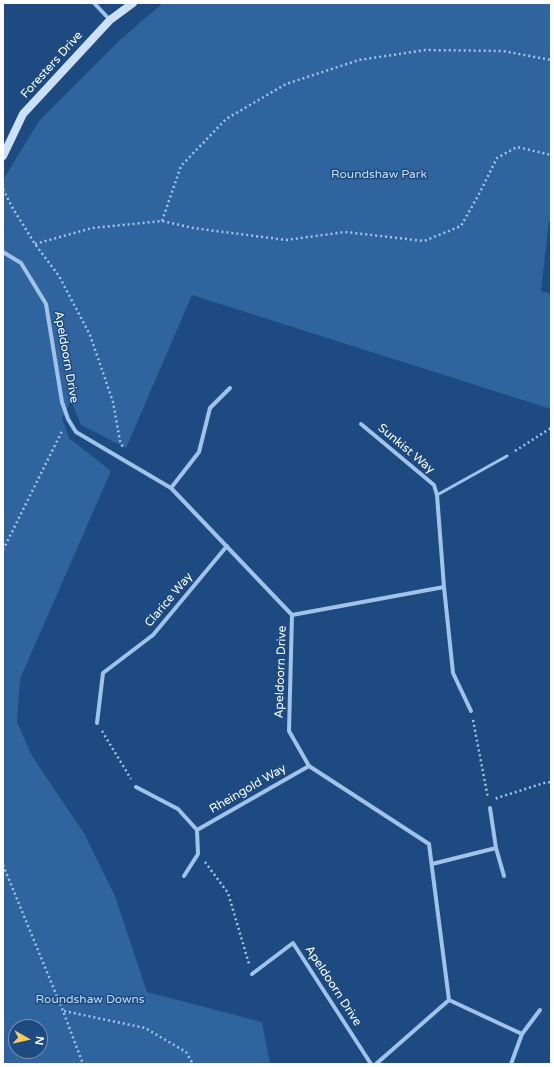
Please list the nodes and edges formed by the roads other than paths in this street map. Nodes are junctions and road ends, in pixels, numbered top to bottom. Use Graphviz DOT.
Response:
graph roads {
  1 [pos="94,3"];
  2 [pos="133,3"];
  3 [pos="110,20"];
  4 [pos="3,156"];
  5 [pos="3,252"];
  6 [pos="230,388"];
  7 [pos="361,424"];
  8 [pos="507,456"];
  9 [pos="171,488"];
  10 [pos="437,495"];
  11 [pos="227,546"];
  12 [pos="444,587"];
  13 [pos="292,615"];
  14 [pos="471,711"];
  15 [pos="97,723"];
  16 [pos="309,766"];
  17 [pos="136,787"];
  18 [pos="490,808"];
  19 [pos="197,830"];
  20 [pos="496,848"];
  21 [pos="432,864"];
  22 [pos="184,876"];
  23 [pos="504,876"];
  24 [pos="252,974"];
  25 [pos="449,1000"];
  26 [pos="540,1010"];
  27 [pos="522,1034"];
  28 [pos="371,1064"];
  29 [pos="376,1064"];
  30 [pos="511,1064"];
  1 -- 3 [label="street"];
  2 -- 3 [label="main road, Foresters Drive"];
  3 -- 4 [label="main road, Foresters Drive"];
  5 -- 9 [label="street, Apeldoorn Drive"];
  6 -- 9 [label="street"];
  7 -- 10 [label="street, Sunkist Way"];
  8 -- 10 [label="lane"];
  9 -- 11 [label="street, Apeldoorn Drive"];
  10 -- 12 [label="street, Sunkist Way"];
  11 -- 13 [label="street, Apeldoorn Drive"];
  11 -- 15 [label="street, Clarice Way"];
  12 -- 13 [label="street"];
  12 -- 14 [label="street, Sunkist Way"];
  13 -- 16 [label="street, Apeldoorn Drive"];
  16 -- 19 [label="street, Rheingold Way"];
  16 -- 21 [label="street, Apeldoorn Drive"];
  17 -- 19 [label="street"];
  18 -- 20 [label="street"];
  19 -- 22 [label="street"];
  20 -- 21 [label="street"];
  20 -- 23 [label="street"];
  21 -- 25 [label="street, Apeldoorn Drive"];
  24 -- 28 [label="street, Apeldoorn Drive"];
  25 -- 27 [label="street"];
  25 -- 29 [label="street"];
  26 -- 27 [label="street"];
  27 -- 30 [label="street"];
}
